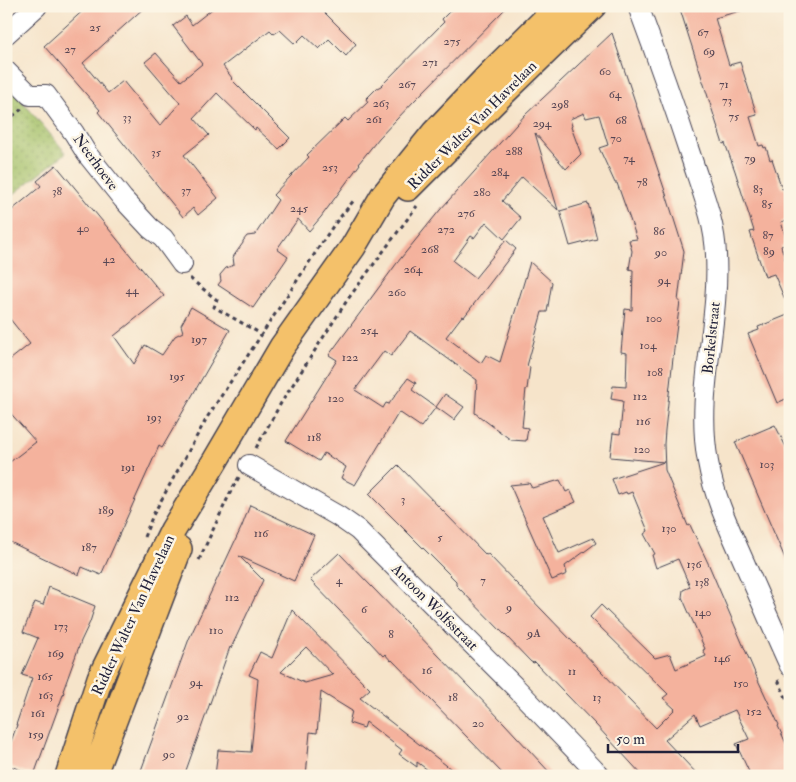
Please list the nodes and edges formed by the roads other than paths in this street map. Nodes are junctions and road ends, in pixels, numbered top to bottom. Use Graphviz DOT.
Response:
graph roads {
  1 [pos="37,6"];
  2 [pos="559,6"];
  3 [pos="593,6"];
  4 [pos="638,6"];
  5 [pos="6,34"];
  6 [pos="6,71"];
  7 [pos="353,247"];
  8 [pos="182,264"];
  9 [pos="215,461"];
  10 [pos="249,462"];
  11 [pos="790,666"];
  12 [pos="68,776"];
  13 [pos="93,776"];
  14 [pos="600,776"];
  1 -- 5 [label="street"];
  2 -- 7 [label="main road, Ridder Walter Van Havrelaan"];
  3 -- 7 [label="main road, Ridder Walter Van Havrelaan"];
  4 -- 11 [label="street, Borkelstraat"];
  6 -- 8 [label="street, Neerhoeve"];
  7 -- 9 [label="main road, Ridder Walter Van Havrelaan"];
  9 -- 12 [label="main road, Ridder Walter Van Havrelaan"];
  9 -- 13 [label="main road, Ridder Walter Van Havrelaan"];
  10 -- 14 [label="street, Antoon Wolfsstraat"];
}
